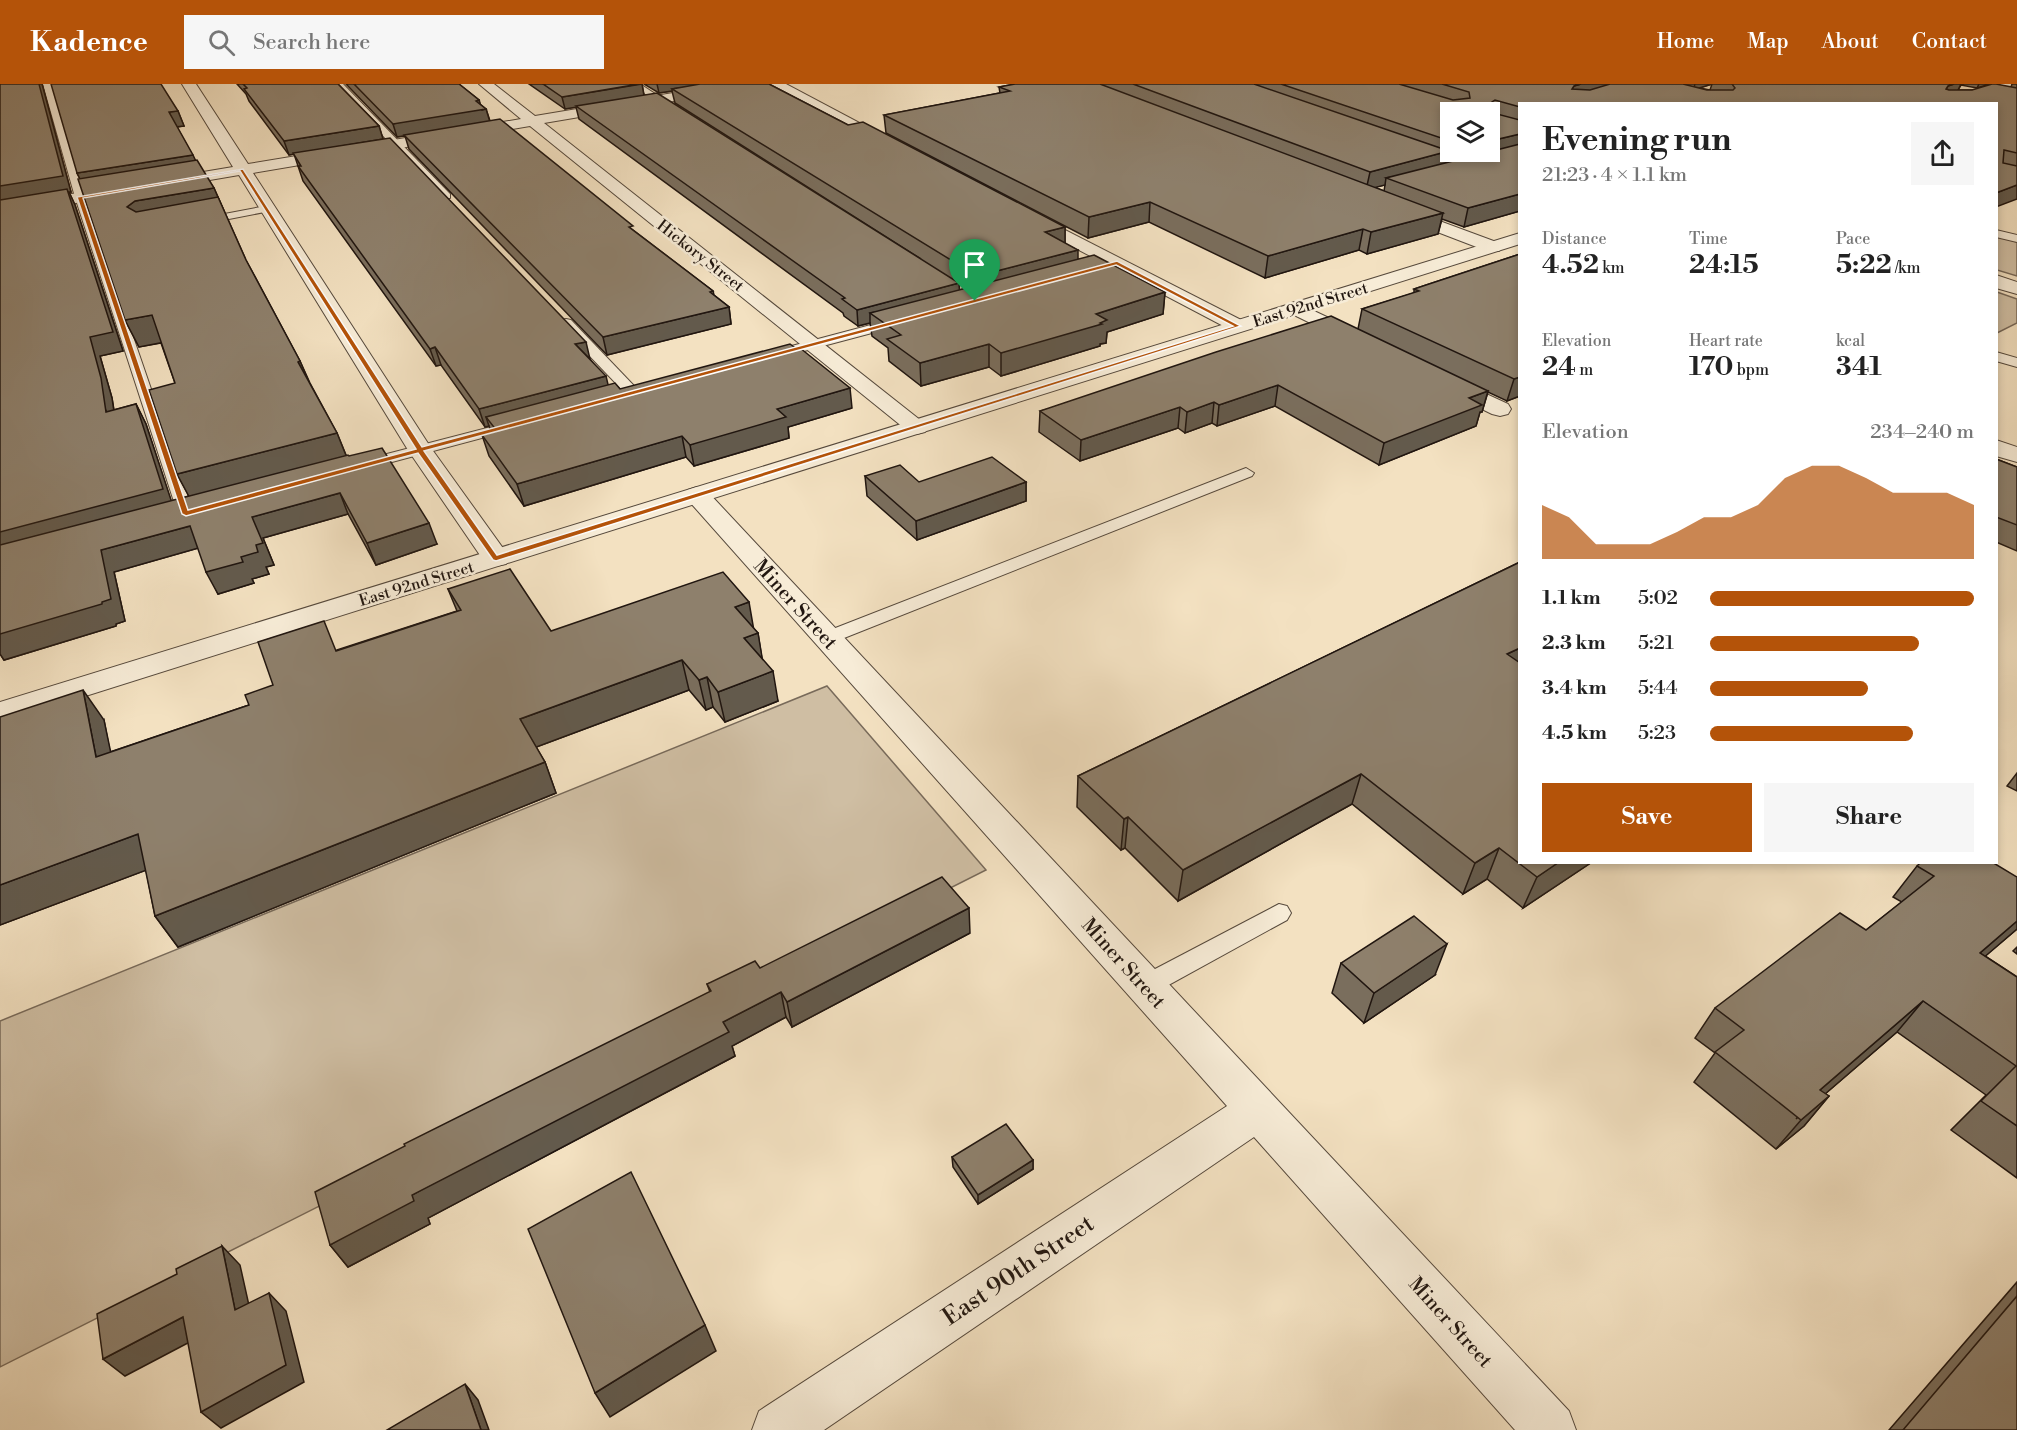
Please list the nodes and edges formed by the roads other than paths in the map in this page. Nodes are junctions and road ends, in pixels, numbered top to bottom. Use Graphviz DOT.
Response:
graph roads {
  1 [pos="47,84"];
  2 [pos="189,84"];
  3 [pos="338,84"];
  4 [pos="486,84"];
  5 [pos="634,84"];
  6 [pos="751,84"];
  7 [pos="776,84"];
  8 [pos="2010,84"];
  9 [pos="1947,88"];
  10 [pos="1980,93"];
  11 [pos="659,100"];
  12 [pos="2017,100"];
  13 [pos="1954,102"];
  14 [pos="688,118"];
  15 [pos="532,121"];
  16 [pos="396,144"];
  17 [pos="910,154"];
  18 [pos="241,170"];
  19 [pos="80,197"];
  20 [pos="453,204"];
  21 [pos="1384,205"];
  22 [pos="1013,208"];
  23 [pos="266,209"];
  24 [pos="0,211"];
  25 [pos="191,223"];
  26 [pos="1998,234"];
  27 [pos="1518,239"];
  28 [pos="2017,239"];
  29 [pos="1493,246"];
  30 [pos="1518,256"];
  31 [pos="1117,263"];
  32 [pos="1095,268"];
  33 [pos="1998,282"];
  34 [pos="2017,288"];
  35 [pos="1295,309"];
  36 [pos="559,316"];
  37 [pos="906,320"];
  38 [pos="1238,326"];
  39 [pos="814,345"];
  40 [pos="1377,349"];
  41 [pos="1998,357"];
  42 [pos="757,360"];
  43 [pos="2017,363"];
  44 [pos="1428,374"];
  45 [pos="633,393"];
  46 [pos="1500,409"];
  47 [pos="532,420"];
  48 [pos="917,427"];
  49 [pos="1998,448"];
  50 [pos="420,450"];
  51 [pos="2017,455"];
  52 [pos="353,468"];
  53 [pos="1246,473"];
  54 [pos="697,495"];
  55 [pos="186,514"];
  56 [pos="496,558"];
  57 [pos="827,638"];
  58 [pos="0,713"];
  59 [pos="1279,913"];
  60 [pos="1145,986"];
  61 [pos="1258,1110"];
  62 [pos="778,1430"];
  63 [pos="1550,1430"];
  1 -- 19 [label="lane"];
  2 -- 18 [label="street"];
  3 -- 16 [label="lane"];
  4 -- 15 [label="street, Hickory Street"];
  5 -- 11 [label="lane"];
  6 -- 11 [label="street"];
  7 -- 17 [label="street"];
  8 -- 10 [label="street"];
  9 -- 10 [label="street"];
  10 -- 12 [label="street"];
  10 -- 13 [label="street"];
  11 -- 14 [label="lane"];
  11 -- 15 [label="street"];
  15 -- 16 [label="street"];
  15 -- 39 [label="street, Hickory Street"];
  16 -- 18 [label="street"];
  16 -- 20 [label="lane"];
  18 -- 19 [label="street"];
  18 -- 23 [label="street"];
  19 -- 24 [label="street"];
  19 -- 55 [label="lane"];
  21 -- 29 [label="street"];
  22 -- 31 [label="street"];
  23 -- 25 [label="lane"];
  23 -- 50 [label="street"];
  26 -- 28 [label="lane"];
  27 -- 29 [label="street, East 92nd Street"];
  29 -- 30 [label="street"];
  29 -- 35 [label="street, East 92nd Street"];
  31 -- 32 [label="lane"];
  31 -- 38 [label="street"];
  33 -- 34 [label="street"];
  35 -- 38 [label="street, East 92nd Street"];
  35 -- 40 [label="street"];
  36 -- 45 [label="lane"];
  37 -- 39 [label="lane"];
  38 -- 48 [label="street, East 92nd Street"];
  39 -- 42 [label="lane"];
  39 -- 48 [label="street, Hickory Street"];
  41 -- 43 [label="lane"];
  44 -- 46 [label="street"];
  47 -- 50 [label="lane"];
  48 -- 54 [label="street, East 92nd Street"];
  49 -- 51 [label="street"];
  50 -- 52 [label="lane"];
  50 -- 56 [label="street"];
  53 -- 57 [label="lane"];
  54 -- 56 [label="street, East 92nd Street"];
  54 -- 57 [label="street, Miner Street"];
  56 -- 58 [label="street, East 92nd Street"];
  57 -- 60 [label="street, Miner Street"];
  59 -- 60 [label="lane"];
  60 -- 61 [label="street, Miner Street"];
  61 -- 62 [label="street, East 90th Street"];
  61 -- 63 [label="street, Miner Street"];
}
